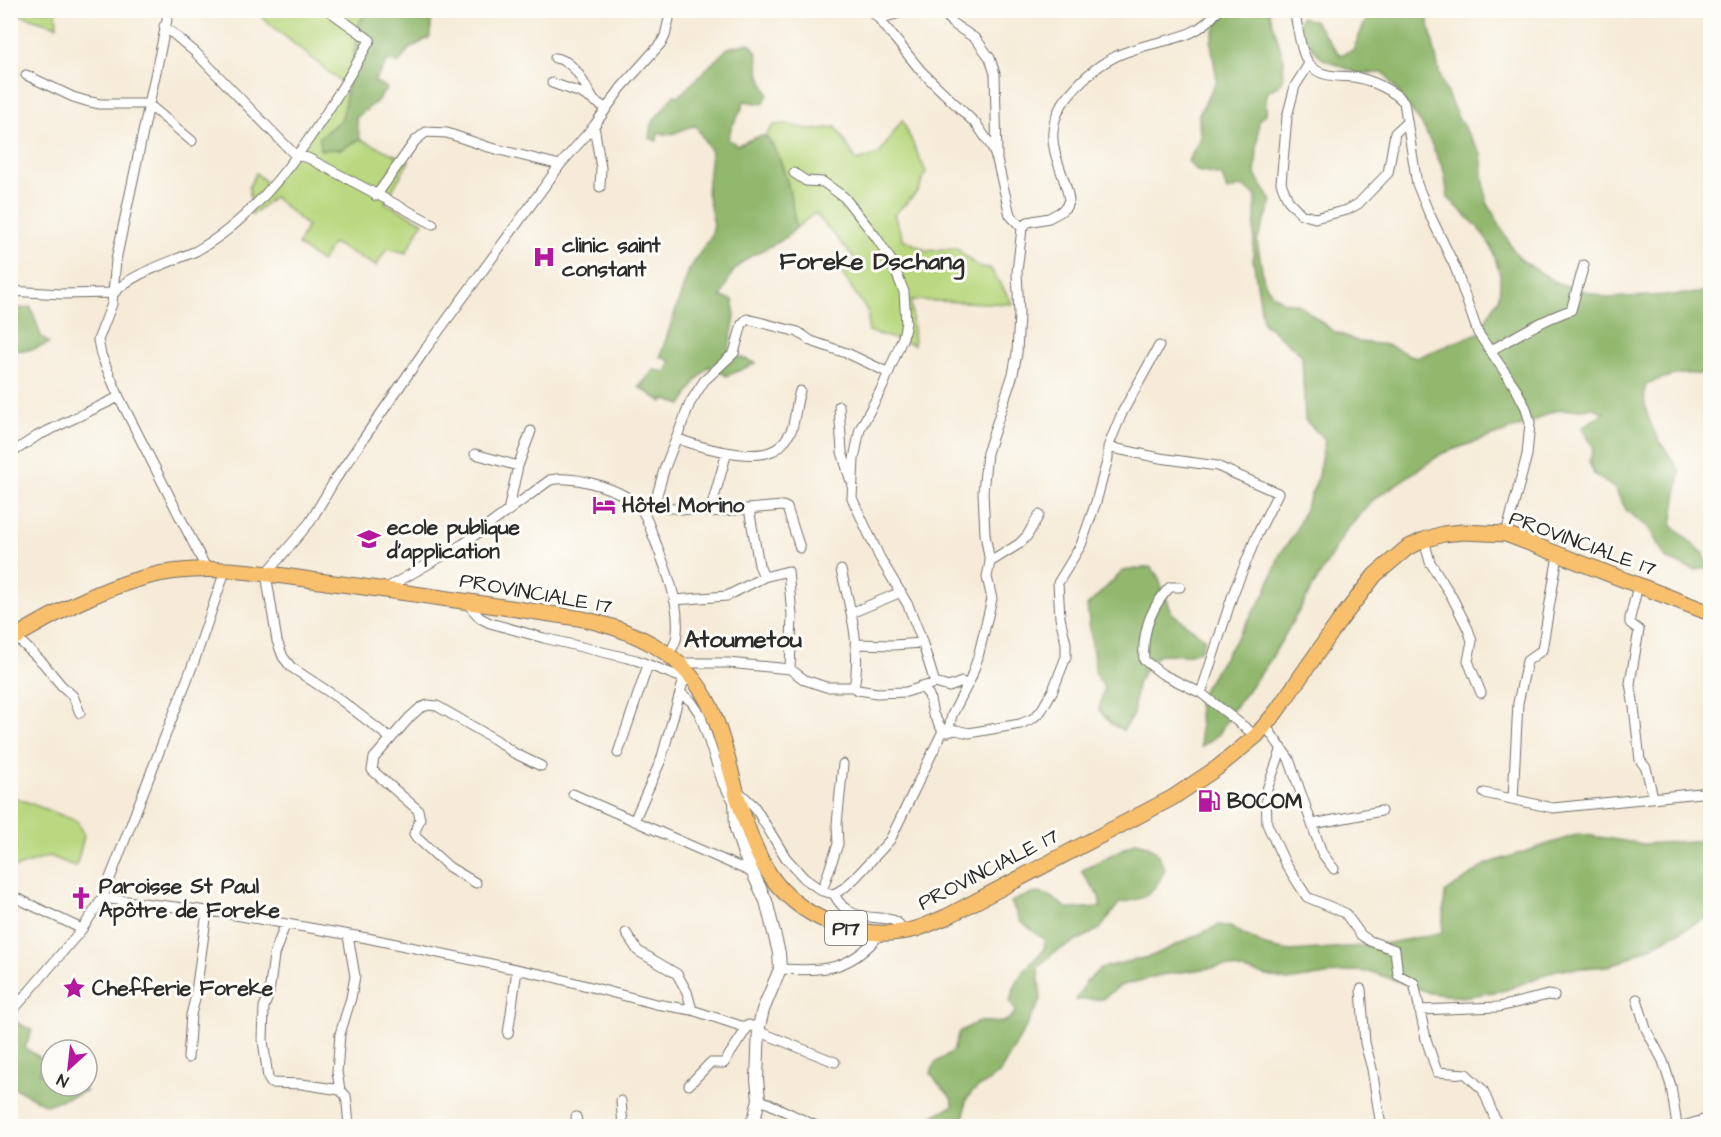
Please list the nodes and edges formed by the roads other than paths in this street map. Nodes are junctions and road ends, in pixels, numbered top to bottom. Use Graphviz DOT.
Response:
graph roads {
  1 [pos="169,10"];
  2 [pos="328,10"];
  3 [pos="671,10"];
  4 [pos="912,10"];
  5 [pos="943,10"];
  6 [pos="1218,10"];
  7 [pos="1294,10"];
  8 [pos="873,13"];
  9 [pos="164,26"];
  10 [pos="555,58"];
  11 [pos="1309,64"];
  12 [pos="26,75"];
  13 [pos="552,83"];
  14 [pos="593,99"];
  15 [pos="148,104"];
  16 [pos="606,108"];
  17 [pos="1407,122"];
  18 [pos="594,126"];
  19 [pos="192,141"];
  20 [pos="295,155"];
  21 [pos="997,160"];
  22 [pos="560,165"];
  23 [pos="794,173"];
  24 [pos="600,187"];
  25 [pos="376,196"];
  26 [pos="433,224"];
  27 [pos="1022,228"];
  28 [pos="1584,265"];
  29 [pos="10,291"];
  30 [pos="114,293"];
  31 [pos="1160,346"];
  32 [pos="1490,351"];
  33 [pos="889,374"];
  34 [pos="800,391"];
  35 [pos="119,397"];
  36 [pos="839,406"];
  37 [pos="531,431"];
  38 [pos="676,438"];
  39 [pos="1108,447"];
  40 [pos="727,452"];
  41 [pos="10,454"];
  42 [pos="474,454"];
  43 [pos="518,466"];
  44 [pos="852,484"];
  45 [pos="654,506"];
  46 [pos="749,509"];
  47 [pos="642,510"];
  48 [pos="508,511"];
  49 [pos="710,512"];
  50 [pos="1040,515"];
  51 [pos="1506,534"];
  52 [pos="1424,540"];
  53 [pos="800,548"];
  54 [pos="1558,555"];
  55 [pos="990,562"];
  56 [pos="207,570"];
  57 [pos="841,570"];
  58 [pos="225,571"];
  59 [pos="266,574"];
  60 [pos="764,577"];
  61 [pos="1638,586"];
  62 [pos="1180,587"];
  63 [pos="385,589"];
  64 [pos="901,592"];
  65 [pos="674,600"];
  66 [pos="466,602"];
  67 [pos="851,613"];
  68 [pos="1710,613"];
  69 [pos="13,639"];
  70 [pos="922,643"];
  71 [pos="855,644"];
  72 [pos="674,658"];
  73 [pos="648,665"];
  74 [pos="790,669"];
  75 [pos="689,681"];
  76 [pos="935,683"];
  77 [pos="921,686"];
  78 [pos="967,686"];
  79 [pos="854,687"];
  80 [pos="680,693"];
  81 [pos="1201,693"];
  82 [pos="1481,693"];
  83 [pos="80,713"];
  84 [pos="945,731"];
  85 [pos="1260,731"];
  86 [pos="390,738"];
  87 [pos="1282,748"];
  88 [pos="618,753"];
  89 [pos="843,764"];
  90 [pos="541,766"];
  91 [pos="1710,792"];
  92 [pos="1484,793"];
  93 [pos="573,794"];
  94 [pos="735,795"];
  95 [pos="1653,797"];
  96 [pos="1513,799"];
  97 [pos="1382,811"];
  98 [pos="634,821"];
  99 [pos="1313,825"];
  100 [pos="1334,869"];
  101 [pos="753,873"];
  102 [pos="476,883"];
  103 [pos="822,891"];
  104 [pos="834,894"];
  105 [pos="10,895"];
  106 [pos="102,899"];
  107 [pos="207,912"];
  108 [pos="285,925"];
  109 [pos="82,929"];
  110 [pos="903,931"];
  111 [pos="626,933"];
  112 [pos="881,933"];
  113 [pos="348,936"];
  114 [pos="780,969"];
  115 [pos="517,970"];
  116 [pos="1361,989"];
  117 [pos="1554,996"];
  118 [pos="1637,999"];
  119 [pos="692,1010"];
  120 [pos="1419,1010"];
  121 [pos="10,1014"];
  122 [pos="756,1028"];
  123 [pos="508,1034"];
  124 [pos="188,1058"];
  125 [pos="835,1062"];
  126 [pos="689,1085"];
  127 [pos="340,1090"];
  128 [pos="759,1099"];
  129 [pos="621,1101"];
  130 [pos="1710,1118"];
  131 [pos="349,1126"];
  132 [pos="623,1126"];
  133 [pos="750,1126"];
  134 [pos="816,1126"];
  135 [pos="1381,1126"];
  136 [pos="1498,1126"];
  137 [pos="1677,1126"];
  138 [pos="1683,1126"];
  1 -- 9 [label="street"];
  2 -- 20 [label="street"];
  3 -- 16 [label="street"];
  4 -- 8 [label="street"];
  5 -- 21 [label="street"];
  6 -- 27 [label="street"];
  7 -- 11 [label="street"];
  8 -- 21 [label="street"];
  9 -- 15 [label="street"];
  9 -- 20 [label="street"];
  10 -- 14 [label="street"];
  11 -- 17 [label="street"];
  11 -- 17 [label="street"];
  12 -- 15 [label="street"];
  13 -- 14 [label="street"];
  14 -- 16 [label="street"];
  15 -- 19 [label="street"];
  15 -- 30 [label="street"];
  16 -- 18 [label="street"];
  17 -- 32 [label="street"];
  18 -- 22 [label="street"];
  18 -- 24 [label="street"];
  20 -- 25 [label="street"];
  20 -- 30 [label="street"];
  21 -- 27 [label="street"];
  22 -- 25 [label="street"];
  22 -- 59 [label="street"];
  23 -- 33 [label="street"];
  25 -- 26 [label="street"];
  27 -- 55 [label="street"];
  28 -- 32 [label="street"];
  29 -- 30 [label="street"];
  30 -- 35 [label="street"];
  31 -- 39 [label="street"];
  32 -- 51 [label="street"];
  33 -- 38 [label="street"];
  33 -- 44 [label="street"];
  34 -- 40 [label="street"];
  35 -- 41 [label="street"];
  35 -- 56 [label="street"];
  36 -- 44 [label="street"];
  37 -- 43 [label="street"];
  38 -- 40 [label="street"];
  38 -- 45 [label="street"];
  39 -- 81 [label="street"];
  39 -- 84 [label="street"];
  40 -- 49 [label="street"];
  42 -- 43 [label="street"];
  43 -- 48 [label="street"];
  44 -- 64 [label="street"];
  45 -- 47 [label="street"];
  45 -- 49 [label="street"];
  46 -- 49 [label="street"];
  46 -- 53 [label="street"];
  46 -- 60 [label="street"];
  47 -- 48 [label="street"];
  47 -- 65 [label="street"];
  48 -- 63 [label="street"];
  50 -- 55 [label="street"];
  51 -- 52 [label="main road, PROVINCIALE 17 / P17"];
  51 -- 54 [label="main road, PROVINCIALE 17 / P17"];
  52 -- 82 [label="street"];
  52 -- 85 [label="main road, PROVINCIALE 17 / P17"];
  54 -- 61 [label="main road, PROVINCIALE 17 / P17"];
  54 -- 96 [label="street"];
  55 -- 78 [label="street"];
  56 -- 58 [label="main road, PROVINCIALE 17 / P17"];
  56 -- 69 [label="main road, PROVINCIALE 17 / P17"];
  57 -- 67 [label="street"];
  58 -- 59 [label="main road, PROVINCIALE 17 / P17"];
  58 -- 106 [label="street"];
  59 -- 63 [label="main road, PROVINCIALE 17 / P17"];
  59 -- 86 [label="street"];
  60 -- 65 [label="street"];
  60 -- 74 [label="street"];
  61 -- 68 [label="main road, PROVINCIALE 17 / P17"];
  61 -- 95 [label="street"];
  62 -- 81 [label="street"];
  63 -- 66 [label="main road, PROVINCIALE 17 / P17"];
  64 -- 67 [label="street"];
  64 -- 70 [label="street"];
  65 -- 72 [label="street"];
  66 -- 72 [label="main road, PROVINCIALE 17 / P17"];
  66 -- 73 [label="street"];
  67 -- 71 [label="street"];
  69 -- 83 [label="street"];
  70 -- 71 [label="street"];
  70 -- 76 [label="street"];
  71 -- 79 [label="street"];
  72 -- 74 [label="street"];
  72 -- 75 [label="main road, PROVINCIALE 17 / P17"];
  73 -- 75 [label="street"];
  73 -- 88 [label="street"];
  74 -- 79 [label="street"];
  75 -- 80 [label="street"];
  75 -- 94 [label="main road, PROVINCIALE 17 / P17"];
  76 -- 77 [label="street"];
  76 -- 78 [label="street"];
  77 -- 79 [label="street"];
  77 -- 84 [label="street"];
  78 -- 84 [label="street"];
  80 -- 94 [label="street"];
  80 -- 98 [label="street"];
  81 -- 85 [label="street"];
  84 -- 104 [label="street"];
  85 -- 87 [label="street"];
  85 -- 110 [label="main road, PROVINCIALE 17 / P17"];
  86 -- 90 [label="street"];
  86 -- 102 [label="street"];
  87 -- 99 [label="street"];
  87 -- 120 [label="street"];
  89 -- 103 [label="street"];
  91 -- 95 [label="street"];
  92 -- 96 [label="street"];
  93 -- 98 [label="street"];
  94 -- 101 [label="street"];
  94 -- 103 [label="street"];
  94 -- 112 [label="main road, PROVINCIALE 17 / P17"];
  95 -- 96 [label="street"];
  97 -- 99 [label="street"];
  98 -- 101 [label="street"];
  99 -- 100 [label="street"];
  101 -- 114 [label="street"];
  103 -- 104 [label="street"];
  104 -- 110 [label="street"];
  105 -- 109 [label="street"];
  106 -- 107 [label="street"];
  106 -- 109 [label="street"];
  107 -- 108 [label="street"];
  107 -- 124 [label="street"];
  108 -- 113 [label="street"];
  108 -- 127 [label="street"];
  109 -- 121 [label="street"];
  110 -- 112 [label="main road, PROVINCIALE 17 / P17"];
  111 -- 119 [label="street"];
  112 -- 114 [label="street"];
  113 -- 115 [label="street"];
  113 -- 127 [label="street"];
  114 -- 122 [label="street"];
  115 -- 119 [label="street"];
  115 -- 123 [label="street"];
  116 -- 135 [label="street"];
  117 -- 120 [label="street"];
  118 -- 137 [label="street"];
  119 -- 122 [label="street"];
  120 -- 136 [label="street"];
  122 -- 125 [label="street"];
  122 -- 126 [label="street"];
  122 -- 128 [label="street"];
  127 -- 131 [label="street"];
  128 -- 133 [label="street"];
  128 -- 134 [label="street"];
  129 -- 132 [label="street"];
  130 -- 138 [label="street"];
}
